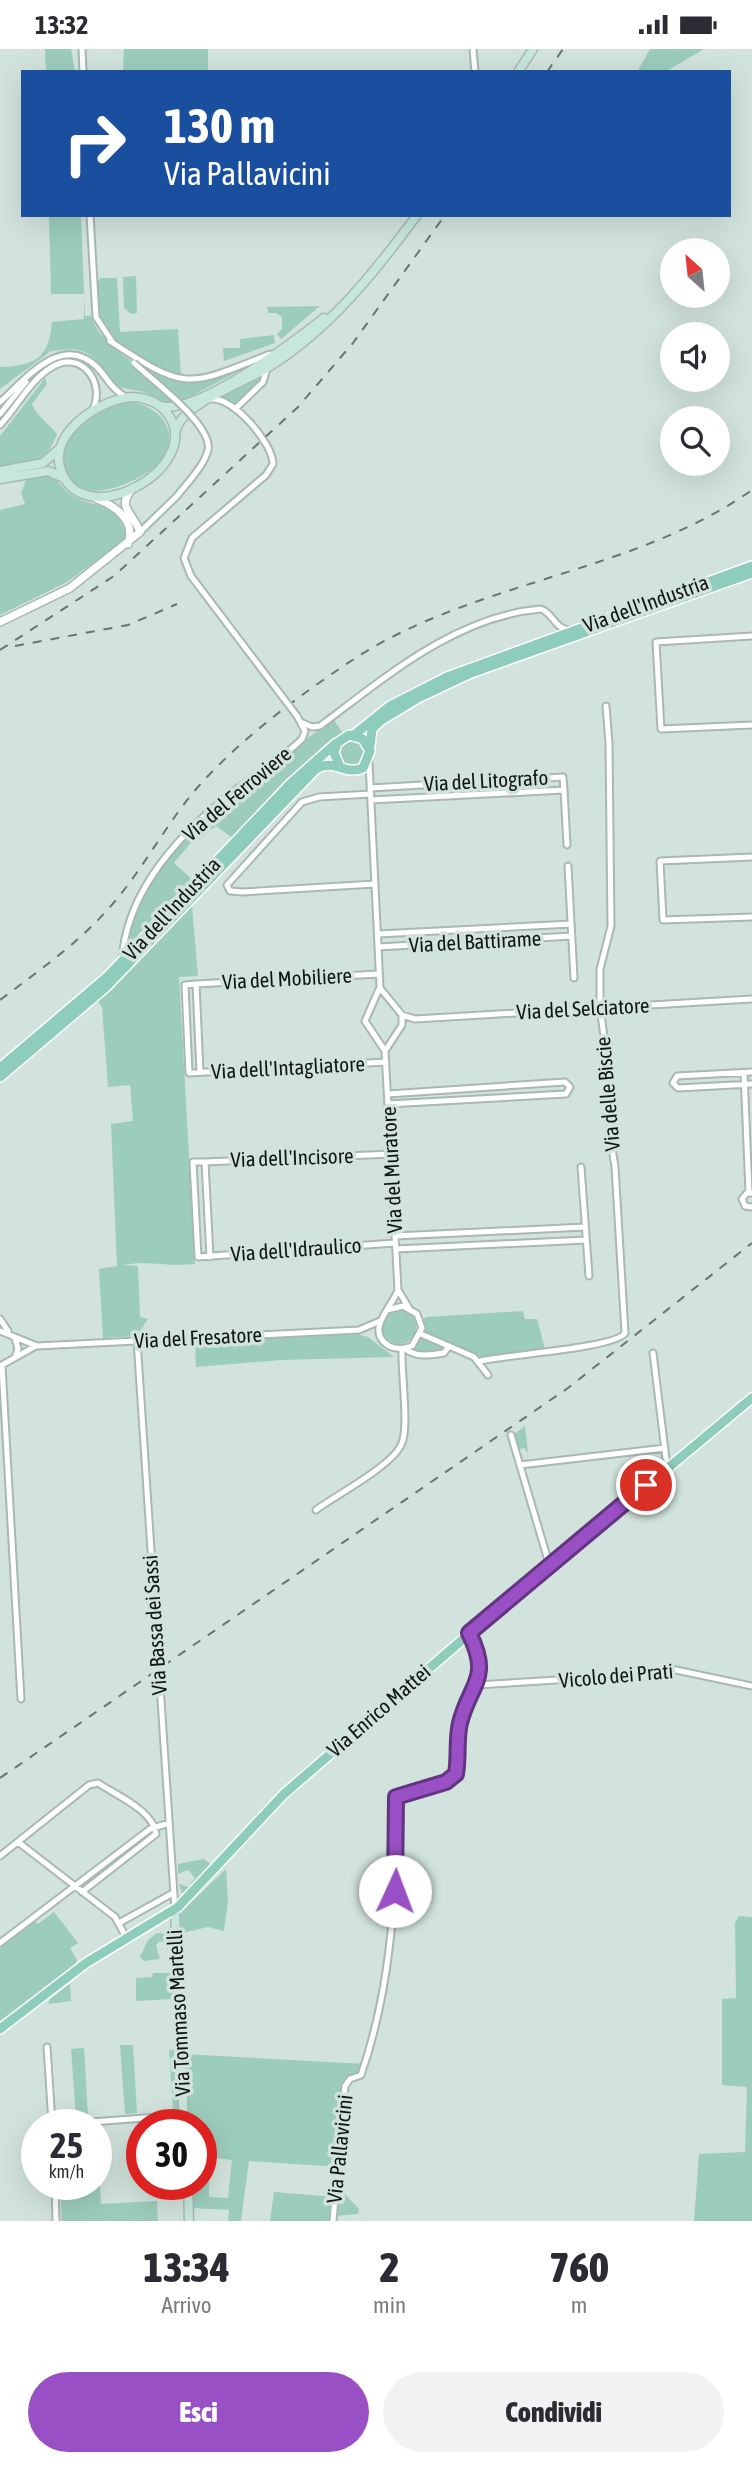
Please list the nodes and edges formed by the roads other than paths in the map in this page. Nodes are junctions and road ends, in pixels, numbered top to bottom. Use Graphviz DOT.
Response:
graph roads {
  1 [pos="82,49"];
  2 [pos="473,49"];
  3 [pos="533,49"];
  4 [pos="83,70"];
  5 [pos="475,70"];
  6 [pos="519,70"];
  7 [pos="90,217"];
  8 [pos="416,217"];
  9 [pos="351,296"];
  10 [pos="110,341"];
  11 [pos="287,347"];
  12 [pos="267,368"];
  13 [pos="36,369"];
  14 [pos="125,397"];
  15 [pos="209,400"];
  16 [pos="0,402"];
  17 [pos="160,405"];
  18 [pos="235,409"];
  19 [pos="0,414"];
  20 [pos="88,416"];
  21 [pos="0,425"];
  22 [pos="175,433"];
  23 [pos="59,449"];
  24 [pos="0,471"];
  25 [pos="64,478"];
  26 [pos="0,479"];
  27 [pos="141,482"];
  28 [pos="97,499"];
  29 [pos="154,519"];
  30 [pos="132,523"];
  31 [pos="140,532"];
  32 [pos="128,544"];
  33 [pos="752,566"];
  34 [pos="752,573"];
  35 [pos="0,622"];
  36 [pos="574,630"];
  37 [pos="752,636"];
  38 [pos="606,706"];
  39 [pos="299,719"];
  40 [pos="752,725"];
  41 [pos="354,735"];
  42 [pos="337,743"];
  43 [pos="369,756"];
  44 [pos="340,767"];
  45 [pos="354,771"];
  46 [pos="464,782"];
  47 [pos="564,790"];
  48 [pos="370,791"];
  49 [pos="464,795"];
  50 [pos="567,845"];
  51 [pos="752,857"];
  52 [pos="568,866"];
  53 [pos="376,884"];
  54 [pos="752,917"];
  55 [pos="571,924"];
  56 [pos="378,934"];
  57 [pos="572,936"];
  58 [pos="379,947"];
  59 [pos="121,963"];
  60 [pos="379,974"];
  61 [pos="574,978"];
  62 [pos="196,984"];
  63 [pos="380,987"];
  64 [pos="752,999"];
  65 [pos="391,1001"];
  66 [pos="372,1004"];
  67 [pos="600,1007"];
  68 [pos="402,1015"];
  69 [pos="415,1019"];
  70 [pos="402,1025"];
  71 [pos="395,1034"];
  72 [pos="376,1036"];
  73 [pos="385,1051"];
  74 [pos="386,1062"];
  75 [pos="0,1068"];
  76 [pos="200,1072"];
  77 [pos="752,1072"];
  78 [pos="189,1073"];
  79 [pos="744,1073"];
  80 [pos="0,1077"];
  81 [pos="744,1084"];
  82 [pos="752,1084"];
  83 [pos="479,1087"];
  84 [pos="388,1094"];
  85 [pos="479,1098"];
  86 [pos="388,1104"];
  87 [pos="391,1154"];
  88 [pos="205,1162"];
  89 [pos="581,1167"];
  90 [pos="750,1192"];
  91 [pos="752,1207"];
  92 [pos="585,1227"];
  93 [pos="489,1231"];
  94 [pos="586,1240"];
  95 [pos="395,1243"];
  96 [pos="490,1244"];
  97 [pos="210,1257"];
  98 [pos="589,1276"];
  99 [pos="398,1290"];
  100 [pos="409,1308"];
  101 [pos="387,1310"];
  102 [pos="0,1319"];
  103 [pos="380,1321"];
  104 [pos="359,1329"];
  105 [pos="0,1331"];
  106 [pos="421,1333"];
  107 [pos="13,1335"];
  108 [pos="381,1337"];
  109 [pos="137,1341"];
  110 [pos="37,1346"];
  111 [pos="449,1346"];
  112 [pos="404,1349"];
  113 [pos="653,1353"];
  114 [pos="15,1358"];
  115 [pos="480,1361"];
  116 [pos="1,1366"];
  117 [pos="488,1375"];
  118 [pos="752,1398"];
  119 [pos="511,1435"];
  120 [pos="665,1448"];
  121 [pos="520,1465"];
  122 [pos="667,1467"];
  123 [pos="316,1510"];
  124 [pos="550,1567"];
  125 [pos="469,1633"];
  126 [pos="477,1685"];
  127 [pos="752,1686"];
  128 [pos="21,1699"];
  129 [pos="169,1823"];
  130 [pos="156,1826"];
  131 [pos="18,1842"];
  132 [pos="0,1856"];
  133 [pos="75,1886"];
  134 [pos="82,1892"];
  135 [pos="173,1893"];
  136 [pos="175,1910"];
  137 [pos="119,1923"];
  138 [pos="127,1939"];
  139 [pos="0,1943"];
  140 [pos="0,2029"];
  141 [pos="47,2047"];
  142 [pos="51,2109"];
  143 [pos="184,2109"];
  144 [pos="55,2200"];
  145 [pos="188,2200"];
  146 [pos="56,2221"];
  147 [pos="189,2221"];
  148 [pos="333,2221"];
  1 -- 4 [label="street"];
  2 -- 5 [label="street"];
  3 -- 6 [label="main road"];
  7 -- 10 [label="street"];
  8 -- 9 [label="main road"];
  9 -- 11 [label="main road"];
  9 -- 12 [label="main road"];
  10 -- 11 [label="street"];
  10 -- 29 [label="street, bridge"];
  11 -- 17 [label="main road"];
  12 -- 15 [label="main road"];
  12 -- 18 [label="street"];
  13 -- 14 [label="street"];
  13 -- 16 [label="street"];
  13 -- 19 [label="street"];
  14 -- 17 [label="main road"];
  14 -- 20 [label="main road"];
  15 -- 18 [label="street"];
  15 -- 22 [label="main road"];
  17 -- 22 [label="main road"];
  18 -- 39 [label="street, bridge"];
  20 -- 21 [label="street"];
  20 -- 23 [label="main road"];
  22 -- 27 [label="main road"];
  23 -- 24 [label="main road"];
  23 -- 25 [label="main road"];
  25 -- 26 [label="main road"];
  25 -- 28 [label="main road"];
  27 -- 28 [label="main road"];
  27 -- 30 [label="street"];
  28 -- 30 [label="street"];
  29 -- 30 [label="street"];
  29 -- 31 [label="street"];
  30 -- 31 [label="street"];
  30 -- 32 [label="street"];
  31 -- 32 [label="street"];
  32 -- 35 [label="street"];
  33 -- 36 [label="main road, Via dell'Industria"];
  34 -- 43 [label="main road, Via dell'Industria"];
  36 -- 39 [label="street, Via del Ferroviere"];
  36 -- 41 [label="main road, Via dell'Industria"];
  37 -- 40 [label="street"];
  38 -- 67 [label="street, Via delle Biscie"];
  39 -- 59 [label="street, Via del Ferroviere"];
  41 -- 42 [label="main road"];
  41 -- 43 [label="main road"];
  42 -- 44 [label="main road"];
  42 -- 59 [label="main road, Via dell'Industria"];
  43 -- 45 [label="main road"];
  43 -- 48 [label="street"];
  44 -- 45 [label="main road"];
  44 -- 80 [label="main road, Via dell'Industria"];
  45 -- 48 [label="street"];
  46 -- 47 [label="street, Via del Litografo"];
  46 -- 48 [label="street, Via del Litografo"];
  46 -- 49 [label="street"];
  47 -- 49 [label="street, Via del Litografo"];
  47 -- 50 [label="street"];
  48 -- 49 [label="street, Via del Litografo"];
  48 -- 53 [label="street"];
  48 -- 53 [label="street"];
  51 -- 54 [label="street"];
  52 -- 55 [label="street, Via del Battirame"];
  53 -- 56 [label="street"];
  55 -- 56 [label="street, Via del Battirame"];
  55 -- 57 [label="street, Via del Battirame"];
  56 -- 58 [label="street"];
  57 -- 58 [label="street, Via del Battirame"];
  57 -- 61 [label="street, Via del Battirame"];
  58 -- 60 [label="street"];
  59 -- 75 [label="main road, Via dell'Industria"];
  60 -- 62 [label="street, Via del Mobiliere"];
  60 -- 63 [label="street"];
  62 -- 76 [label="street, Via del Mobiliere"];
  62 -- 78 [label="street, Via del Mobiliere"];
  63 -- 65 [label="street"];
  63 -- 66 [label="street"];
  64 -- 67 [label="street, Via del Selciatore"];
  65 -- 66 [label="street"];
  65 -- 68 [label="street"];
  66 -- 72 [label="street"];
  67 -- 69 [label="street, Via del Selciatore"];
  67 -- 115 [label="street, Via delle Biscie"];
  68 -- 69 [label="street, Via del Selciatore"];
  68 -- 70 [label="street"];
  69 -- 70 [label="street, Via del Selciatore"];
  70 -- 71 [label="street"];
  71 -- 72 [label="street"];
  71 -- 73 [label="street"];
  72 -- 73 [label="street, Via del Muratore"];
  73 -- 74 [label="street, Via del Muratore"];
  74 -- 76 [label="street, Via dell'Intagliatore"];
  74 -- 84 [label="street, Via del Muratore"];
  76 -- 78 [label="street, Via dell'Intagliatore"];
  77 -- 79 [label="street"];
  79 -- 81 [label="street"];
  79 -- 81 [label="street"];
  81 -- 82 [label="street"];
  81 -- 90 [label="street"];
  83 -- 84 [label="street"];
  83 -- 85 [label="street"];
  83 -- 85 [label="street"];
  84 -- 86 [label="street, Via del Muratore"];
  85 -- 86 [label="street"];
  86 -- 87 [label="street, Via del Muratore"];
  87 -- 88 [label="street, Via dell'Incisore"];
  87 -- 95 [label="street, Via del Muratore"];
  88 -- 97 [label="street, Via dell'Incisore"];
  88 -- 97 [label="street, Via dell'Idraulico"];
  89 -- 92 [label="street"];
  90 -- 91 [label="street"];
  92 -- 93 [label="street"];
  92 -- 94 [label="street"];
  93 -- 95 [label="street"];
  93 -- 96 [label="street"];
  94 -- 96 [label="street"];
  94 -- 98 [label="street"];
  95 -- 96 [label="street"];
  95 -- 97 [label="street, Via dell'Idraulico"];
  95 -- 99 [label="street, Via del Muratore"];
  99 -- 100 [label="street, Via del Muratore"];
  99 -- 101 [label="street"];
  100 -- 101 [label="street"];
  100 -- 106 [label="street"];
  101 -- 103 [label="street"];
  102 -- 107 [label="street"];
  103 -- 104 [label="street, Via del Fresatore"];
  103 -- 108 [label="street"];
  104 -- 108 [label="street, Via del Fresatore"];
  104 -- 109 [label="street, Via del Fresatore"];
  105 -- 107 [label="street, Via del Fresatore"];
  106 -- 111 [label="street"];
  106 -- 112 [label="street"];
  107 -- 110 [label="street, Via del Fresatore"];
  107 -- 114 [label="street"];
  108 -- 112 [label="street"];
  109 -- 110 [label="street, Via del Fresatore"];
  109 -- 129 [label="street, Via Bassa dei Sassi"];
  110 -- 114 [label="street, Via del Fresatore"];
  111 -- 112 [label="street"];
  111 -- 115 [label="street"];
  112 -- 123 [label="street"];
  113 -- 120 [label="street"];
  114 -- 116 [label="street, Via del Fresatore"];
  115 -- 117 [label="street"];
  116 -- 128 [label="street"];
  118 -- 122 [label="main road, Via Enrico Mattei"];
  119 -- 121 [label="street"];
  120 -- 121 [label="street"];
  120 -- 122 [label="street"];
  121 -- 124 [label="street"];
  122 -- 124 [label="main road, Via Enrico Mattei"];
  124 -- 125 [label="main road, Via Enrico Mattei"];
  125 -- 126 [label="street, Via Pallavicini"];
  125 -- 136 [label="main road, Via Enrico Mattei"];
  126 -- 127 [label="street, Vicolo dei Prati"];
  126 -- 148 [label="street, Via Pallavicini"];
  129 -- 130 [label="street"];
  129 -- 135 [label="street, Via Bassa dei Sassi"];
  130 -- 131 [label="street"];
  130 -- 133 [label="street"];
  130 -- 134 [label="street"];
  131 -- 132 [label="street"];
  131 -- 133 [label="street"];
  133 -- 134 [label="street"];
  133 -- 139 [label="street"];
  134 -- 137 [label="street"];
  135 -- 136 [label="street, Via Bassa dei Sassi"];
  135 -- 137 [label="street"];
  136 -- 138 [label="main road, Via Enrico Mattei"];
  136 -- 143 [label="main road, Via Tommaso Martelli"];
  137 -- 138 [label="street"];
  138 -- 140 [label="main road, Via Enrico Mattei"];
  141 -- 142 [label="street, Via Tommaso Martelli"];
  144 -- 146 [label="street"];
  145 -- 147 [label="main road"];
}
